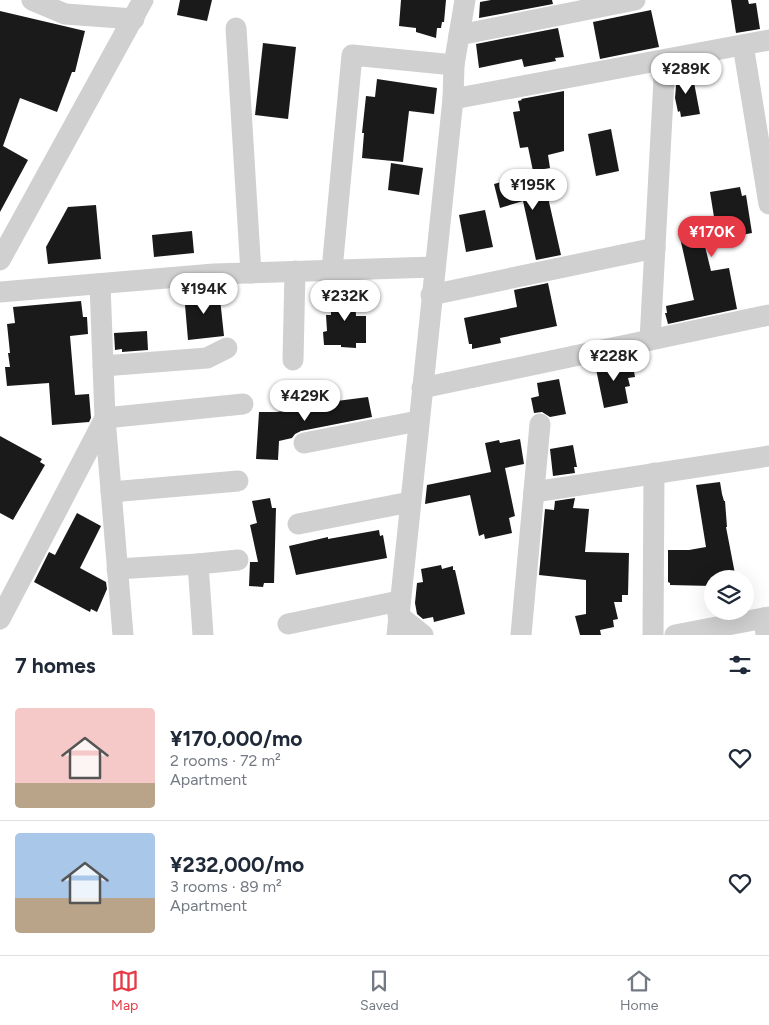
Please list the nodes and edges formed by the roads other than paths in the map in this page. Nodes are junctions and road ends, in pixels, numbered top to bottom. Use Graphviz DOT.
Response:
graph roads {
  1 [pos="32,0"];
  2 [pos="465,0"];
  3 [pos="635,0"];
  4 [pos="139,9"];
  5 [pos="236,28"];
  6 [pos="459,35"];
  7 [pos="769,40"];
  8 [pos="743,45"];
  9 [pos="665,60"];
  10 [pos="454,66"];
  11 [pos="453,99"];
  12 [pos="769,204"];
  13 [pos="655,248"];
  14 [pos="0,260"];
  15 [pos="434,267"];
  16 [pos="332,270"];
  17 [pos="295,271"];
  18 [pos="251,273"];
  19 [pos="100,284"];
  20 [pos="0,292"];
  21 [pos="432,294"];
  22 [pos="769,315"];
  23 [pos="650,340"];
  24 [pos="227,348"];
  25 [pos="293,360"];
  26 [pos="103,366"];
  27 [pos="422,388"];
  28 [pos="243,404"];
  29 [pos="105,418"];
  30 [pos="418,421"];
  31 [pos="540,424"];
  32 [pos="304,443"];
  33 [pos="769,456"];
  34 [pos="654,474"];
  35 [pos="238,480"];
  36 [pos="111,492"];
  37 [pos="534,492"];
  38 [pos="410,502"];
  39 [pos="298,524"];
  40 [pos="238,560"];
  41 [pos="198,564"];
  42 [pos="117,569"];
  43 [pos="398,617"];
  44 [pos="0,619"];
  45 [pos="766,623"];
  46 [pos="288,624"];
  47 [pos="123,635"];
  48 [pos="203,635"];
  49 [pos="424,635"];
  50 [pos="522,635"];
  51 [pos="653,635"];
  52 [pos="675,635"];
  1 -- 4 [label="street"];
  2 -- 6 [label="street"];
  3 -- 6 [label="street"];
  4 -- 14 [label="street"];
  5 -- 18 [label="street"];
  6 -- 10 [label="street"];
  7 -- 8 [label="street"];
  8 -- 9 [label="street"];
  8 -- 12 [label="street"];
  9 -- 11 [label="street"];
  9 -- 13 [label="street"];
  10 -- 11 [label="street"];
  10 -- 16 [label="street"];
  11 -- 15 [label="street"];
  13 -- 21 [label="street"];
  13 -- 23 [label="street"];
  15 -- 16 [label="street"];
  15 -- 21 [label="street"];
  16 -- 17 [label="street"];
  17 -- 18 [label="street"];
  17 -- 25 [label="street"];
  18 -- 19 [label="street"];
  19 -- 20 [label="street"];
  19 -- 26 [label="street"];
  21 -- 27 [label="street"];
  22 -- 23 [label="street"];
  23 -- 27 [label="street"];
  24 -- 26 [label="street"];
  26 -- 29 [label="street"];
  27 -- 30 [label="street"];
  28 -- 29 [label="street"];
  29 -- 36 [label="street"];
  29 -- 44 [label="street"];
  30 -- 32 [label="street"];
  30 -- 38 [label="street"];
  31 -- 37 [label="street"];
  33 -- 34 [label="street"];
  34 -- 37 [label="street"];
  34 -- 51 [label="street"];
  35 -- 36 [label="street"];
  36 -- 42 [label="street"];
  37 -- 50 [label="street"];
  38 -- 39 [label="street"];
  38 -- 43 [label="street"];
  40 -- 41 [label="street"];
  41 -- 42 [label="street"];
  41 -- 48 [label="street"];
  42 -- 47 [label="street"];
  43 -- 46 [label="street"];
  43 -- 49 [label="street"];
  45 -- 52 [label="street"];
}
